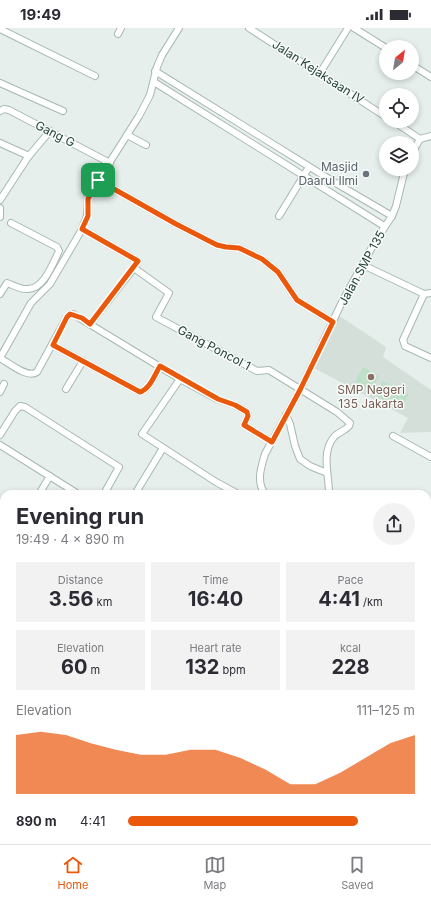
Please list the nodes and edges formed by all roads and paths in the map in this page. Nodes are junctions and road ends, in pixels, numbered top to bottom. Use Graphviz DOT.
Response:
graph roads {
  1 [pos="179,28"];
  2 [pos="249,28"];
  3 [pos="348,28"];
  4 [pos="354,28"];
  5 [pos="0,29"];
  6 [pos="364,31"];
  7 [pos="379,43"];
  8 [pos="419,69"];
  9 [pos="156,71"];
  10 [pos="320,73"];
  11 [pos="95,76"];
  12 [pos="431,76"];
  13 [pos="154,82"];
  14 [pos="0,83"];
  15 [pos="0,111"];
  16 [pos="63,111"];
  17 [pos="379,111"];
  18 [pos="404,128"];
  19 [pos="50,131"];
  20 [pos="127,135"];
  21 [pos="431,136"];
  22 [pos="420,139"];
  23 [pos="0,142"];
  24 [pos="146,145"];
  25 [pos="29,156"];
  26 [pos="110,163"];
  27 [pos="309,167"];
  28 [pos="304,176"];
  29 [pos="403,176"];
  30 [pos="98,180"];
  31 [pos="0,200"];
  32 [pos="0,208"];
  33 [pos="279,216"];
  34 [pos="392,216"];
  35 [pos="0,217"];
  36 [pos="11,224"];
  37 [pos="384,226"];
  38 [pos="82,229"];
  39 [pos="363,265"];
  40 [pos="134,268"];
  41 [pos="0,280"];
  42 [pos="6,283"];
  43 [pos="431,293"];
  44 [pos="0,294"];
  45 [pos="424,294"];
  46 [pos="333,322"];
  47 [pos="90,324"];
  48 [pos="53,345"];
  49 [pos="0,358"];
  50 [pos="431,358"];
  51 [pos="83,361"];
  52 [pos="160,366"];
  53 [pos="180,379"];
  54 [pos="4,384"];
  55 [pos="66,389"];
  56 [pos="300,390"];
  57 [pos="0,392"];
  58 [pos="286,416"];
  59 [pos="0,435"];
  60 [pos="393,436"];
  61 [pos="272,442"];
  62 [pos="0,445"];
  63 [pos="163,448"];
  64 [pos="431,457"];
  65 [pos="327,473"];
  66 [pos="50,476"];
  67 [pos="41,490"];
  68 [pos="72,490"];
  69 [pos="106,490"];
  70 [pos="137,490"];
  71 [pos="231,490"];
  72 [pos="262,490"];
  73 [pos="329,490"];
  1 -- 9 [label="street"];
  2 -- 10 [label="street, Jalan Kejaksaan IV"];
  3 -- 10 [label="street"];
  4 -- 6 [label="street"];
  5 -- 11 [label="street"];
  6 -- 7 [label="street"];
  8 -- 12 [label="street"];
  9 -- 13 [label="street"];
  9 -- 27 [label="street"];
  10 -- 17 [label="street, Jalan Kejaksaan IV"];
  13 -- 20 [label="street"];
  13 -- 28 [label="street"];
  14 -- 16 [label="street"];
  15 -- 19 [label="street, Gang G"];
  18 -- 22 [label="street"];
  19 -- 25 [label="street"];
  19 -- 26 [label="street, Gang G"];
  20 -- 24 [label="street"];
  20 -- 26 [label="street"];
  21 -- 22 [label="street"];
  23 -- 25 [label="street"];
  25 -- 31 [label="street"];
  26 -- 30 [label="street"];
  27 -- 28 [label="street"];
  27 -- 34 [label="street"];
  28 -- 33 [label="street"];
  28 -- 37 [label="street"];
  29 -- 34 [label="street"];
  30 -- 38 [label="street"];
  30 -- 46 [label="street"];
  32 -- 35 [label="street"];
  34 -- 37 [label="street, Jalan SMP 135"];
  36 -- 42 [label="street"];
  37 -- 39 [label="street, Jalan SMP 135"];
  38 -- 40 [label="street"];
  38 -- 49 [label="street"];
  39 -- 45 [label="street"];
  39 -- 46 [label="street, Jalan SMP 135"];
  40 -- 47 [label="street"];
  40 -- 56 [label="street, Gang Poncol 1"];
  41 -- 42 [label="street"];
  42 -- 44 [label="street"];
  43 -- 45 [label="street"];
  45 -- 50 [label="street"];
  46 -- 56 [label="street, Jalan SMP 135"];
  47 -- 48 [label="street"];
  47 -- 52 [label="street"];
  48 -- 49 [label="street"];
  48 -- 51 [label="street"];
  51 -- 52 [label="street"];
  51 -- 55 [label="street"];
  52 -- 53 [label="street"];
  53 -- 61 [label="street"];
  53 -- 63 [label="street"];
  54 -- 57 [label="street"];
  56 -- 58 [label="street, Jalan SMP 135"];
  56 -- 65 [label="street, Gang Poncol 1"];
  58 -- 61 [label="street, Jalan SMP 135"];
  58 -- 65 [label="street"];
  59 -- 69 [label="street"];
  60 -- 64 [label="street"];
  61 -- 72 [label="street, Jalan SMP 135"];
  62 -- 66 [label="street"];
  63 -- 70 [label="street"];
  63 -- 71 [label="street"];
  65 -- 73 [label="street"];
  66 -- 67 [label="street"];
  66 -- 68 [label="street"];
}
